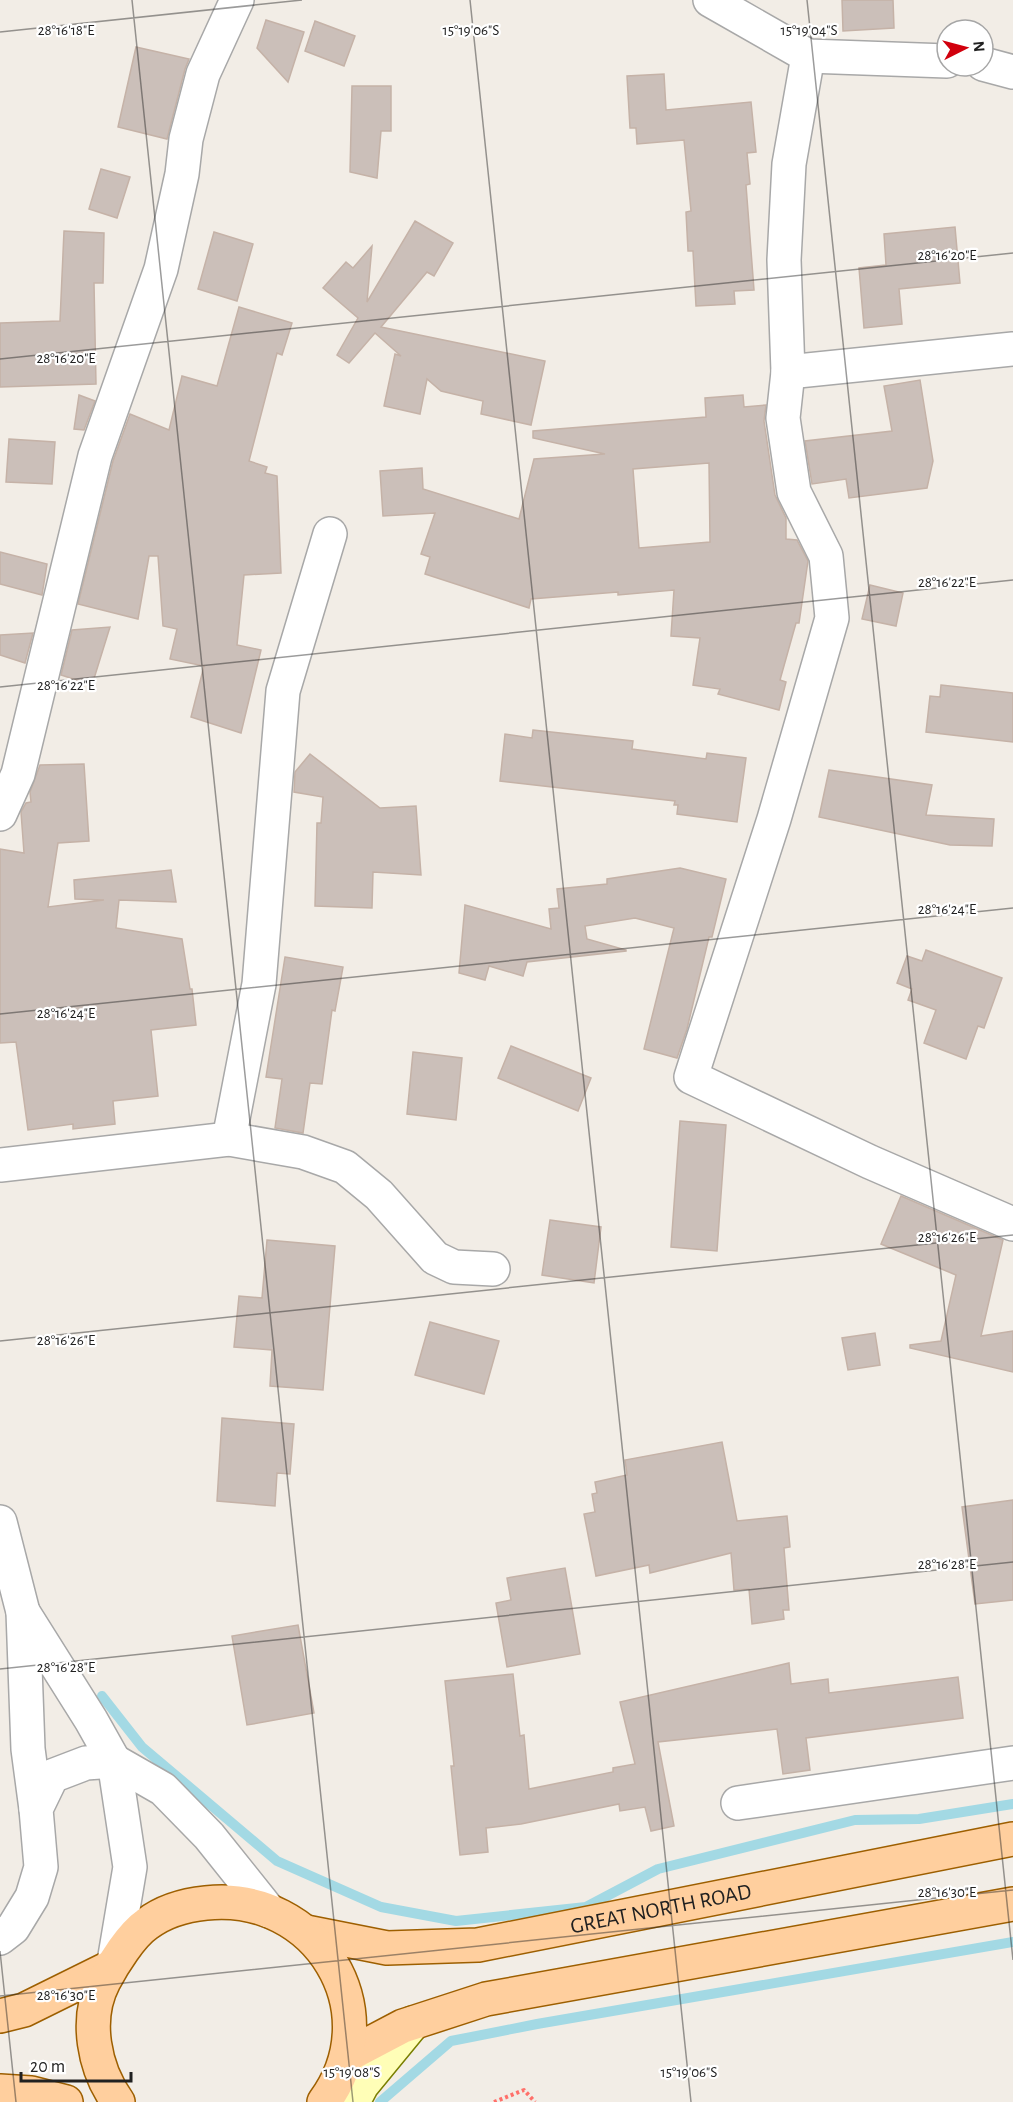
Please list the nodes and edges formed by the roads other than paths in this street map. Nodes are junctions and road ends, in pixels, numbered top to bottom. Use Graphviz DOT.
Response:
graph roads {
  1 [pos="237,0"];
  2 [pos="710,0"];
  3 [pos="808,56"];
  4 [pos="935,61"];
  5 [pos="995,67"];
  6 [pos="1013,72"];
  7 [pos="1013,349"];
  8 [pos="788,372"];
  9 [pos="330,534"];
  10 [pos="0,814"];
  11 [pos="230,1139"];
  12 [pos="0,1165"];
  13 [pos="1013,1224"];
  14 [pos="493,1269"];
  15 [pos="0,1522"];
  16 [pos="23,1612"];
  17 [pos="114,1761"];
  18 [pos="1013,1763"];
  19 [pos="738,1803"];
  20 [pos="36,1809"];
  21 [pos="1013,1839"];
  22 [pos="1013,1904"];
  23 [pos="269,1911"];
  24 [pos="306,1932"];
  25 [pos="0,1938"];
  26 [pos="113,1965"];
  27 [pos="0,2016"];
  28 [pos="414,2023"];
  29 [pos="345,2083"];
  30 [pos="0,2091"];
  31 [pos="66,2102"];
  32 [pos="118,2102"];
  33 [pos="324,2102"];
  1 -- 10 [label="street"];
  2 -- 3 [label="street"];
  3 -- 4 [label="street"];
  3 -- 8 [label="street"];
  5 -- 6 [label="street"];
  7 -- 8 [label="street"];
  8 -- 13 [label="street"];
  9 -- 11 [label="street"];
  11 -- 12 [label="street"];
  11 -- 14 [label="street"];
  15 -- 16 [label="street"];
  16 -- 17 [label="street"];
  16 -- 20 [label="street"];
  17 -- 20 [label="street"];
  17 -- 23 [label="street"];
  17 -- 26 [label="street"];
  18 -- 19 [label="street"];
  20 -- 25 [label="street"];
  21 -- 24 [label="main road, GREAT NORTH ROAD"];
  22 -- 28 [label="main road"];
  23 -- 24 [label="main road"];
  23 -- 26 [label="main road"];
  24 -- 29 [label="main road"];
  26 -- 27 [label="main road"];
  26 -- 32 [label="main road"];
  28 -- 29 [label="main road"];
  28 -- 29 [label="main road"];
  29 -- 33 [label="main road"];
  30 -- 31 [label="main road"];
}
